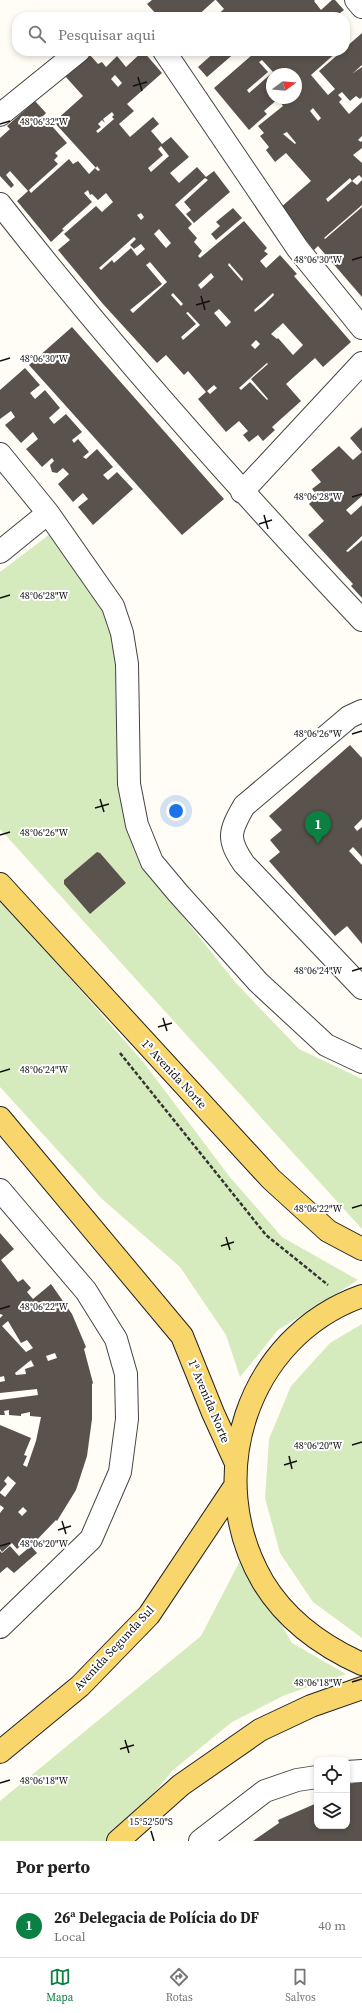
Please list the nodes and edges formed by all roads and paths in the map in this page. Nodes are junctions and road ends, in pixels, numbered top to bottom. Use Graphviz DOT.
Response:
graph roads {
  1 [pos="356,0"];
  2 [pos="362,7"];
  3 [pos="73,56"];
  4 [pos="167,56"];
  5 [pos="0,115"];
  6 [pos="0,204"];
  7 [pos="362,328"];
  8 [pos="362,363"];
  9 [pos="3,463"];
  10 [pos="242,492"];
  11 [pos="48,513"];
  12 [pos="0,552"];
  13 [pos="362,620"];
  14 [pos="362,711"];
  15 [pos="0,884"];
  16 [pos="362,988"];
  17 [pos="117,1049"];
  18 [pos="362,1062"];
  19 [pos="0,1118"];
  20 [pos="0,1190"];
  21 [pos="362,1249"];
  22 [pos="355,1299"];
  23 [pos="235,1461"];
  24 [pos="235,1486"];
  25 [pos="0,1628"];
  26 [pos="362,1664"];
  27 [pos="362,1688"];
  28 [pos="0,1752"];
  29 [pos="362,1771"];
  30 [pos="350,1772"];
  31 [pos="314,1777"];
  32 [pos="118,1841"];
  33 [pos="200,1841"];
  1 -- 2 [label="street"];
  3 -- 5 [label="street"];
  4 -- 7 [label="street"];
  6 -- 10 [label="street"];
  8 -- 10 [label="street"];
  9 -- 11 [label="street"];
  10 -- 13 [label="street"];
  11 -- 12 [label="street"];
  11 -- 18 [label="street"];
  14 -- 16 [label="street"];
  15 -- 21 [label="main road, 1ᵃ Avenida Norte"];
  17 -- 22 [label="path"];
  19 -- 23 [label="main road, 1ᵃ Avenida Norte"];
  20 -- 25 [label="street"];
  22 -- 23 [label="main road"];
  23 -- 24 [label="main road"];
  24 -- 26 [label="main road"];
  24 -- 28 [label="main road, Avenida Segunda Sul"];
  27 -- 32 [label="main road"];
  29 -- 30 [label="street"];
  31 -- 33 [label="street"];
}
